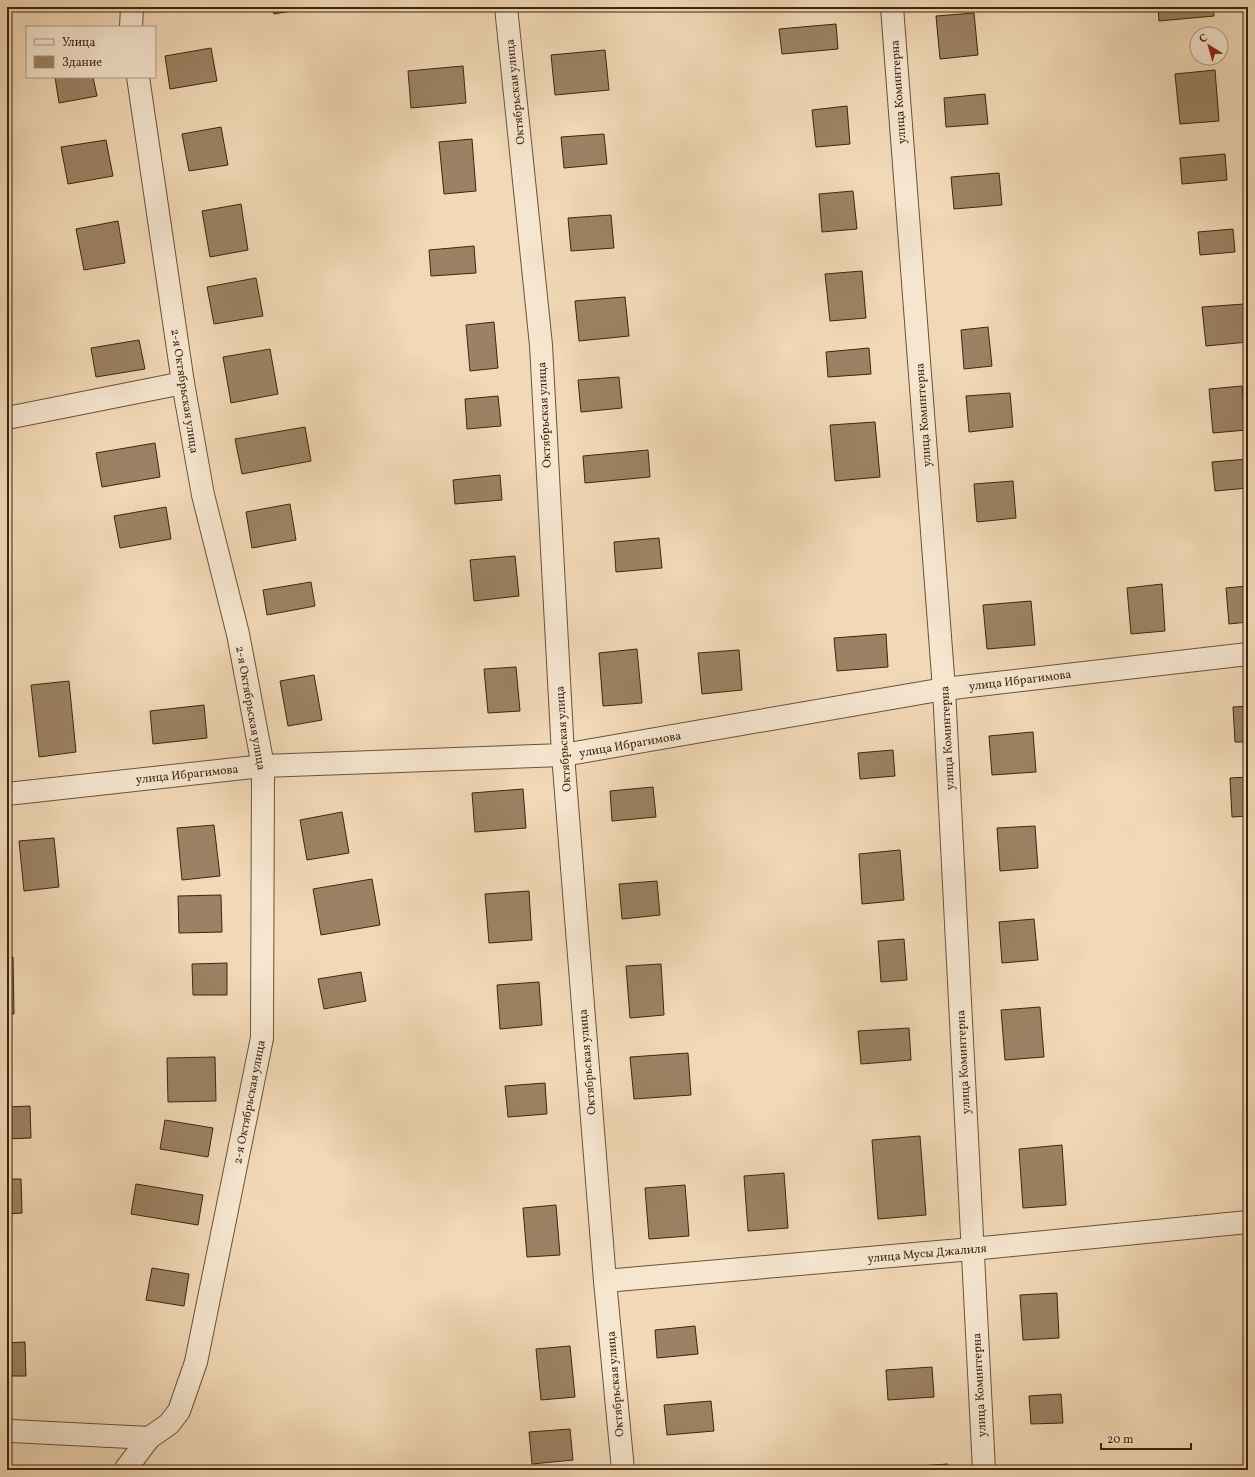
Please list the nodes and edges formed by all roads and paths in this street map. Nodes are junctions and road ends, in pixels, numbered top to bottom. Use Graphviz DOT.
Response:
graph roads {
  1 [pos="506,7"];
  2 [pos="892,7"];
  3 [pos="138,78"];
  4 [pos="182,383"];
  5 [pos="7,418"];
  6 [pos="1248,654"];
  7 [pos="944,689"];
  8 [pos="563,755"];
  9 [pos="263,766"];
  10 [pos="7,794"];
  11 [pos="1248,1222"];
  12 [pos="972,1249"];
  13 [pos="605,1281"];
  14 [pos="7,1429"];
  15 [pos="149,1438"];
  16 [pos="125,1470"];
  17 [pos="623,1470"];
  18 [pos="984,1470"];
  1 -- 8 [label="street, Октябрьская улица"];
  2 -- 7 [label="street, улица Коминтерна"];
  3 -- 4 [label="street, 2-я Октябрьская улица"];
  4 -- 5 [label="street"];
  4 -- 9 [label="street, 2-я Октябрьская улица"];
  6 -- 7 [label="street, улица Ибрагимова"];
  7 -- 8 [label="street, улица Ибрагимова"];
  7 -- 12 [label="street, улица Коминтерна"];
  8 -- 9 [label="street, улица Ибрагимова"];
  8 -- 13 [label="street, Октябрьская улица"];
  9 -- 10 [label="street, улица Ибрагимова"];
  9 -- 15 [label="street, 2-я Октябрьская улица"];
  11 -- 12 [label="street, улица Мусы Джалиля"];
  12 -- 13 [label="street, улица Мусы Джалиля"];
  12 -- 18 [label="street, улица Коминтерна"];
  13 -- 17 [label="street, Октябрьская улица"];
  14 -- 15 [label="street"];
  15 -- 16 [label="street"];
}
